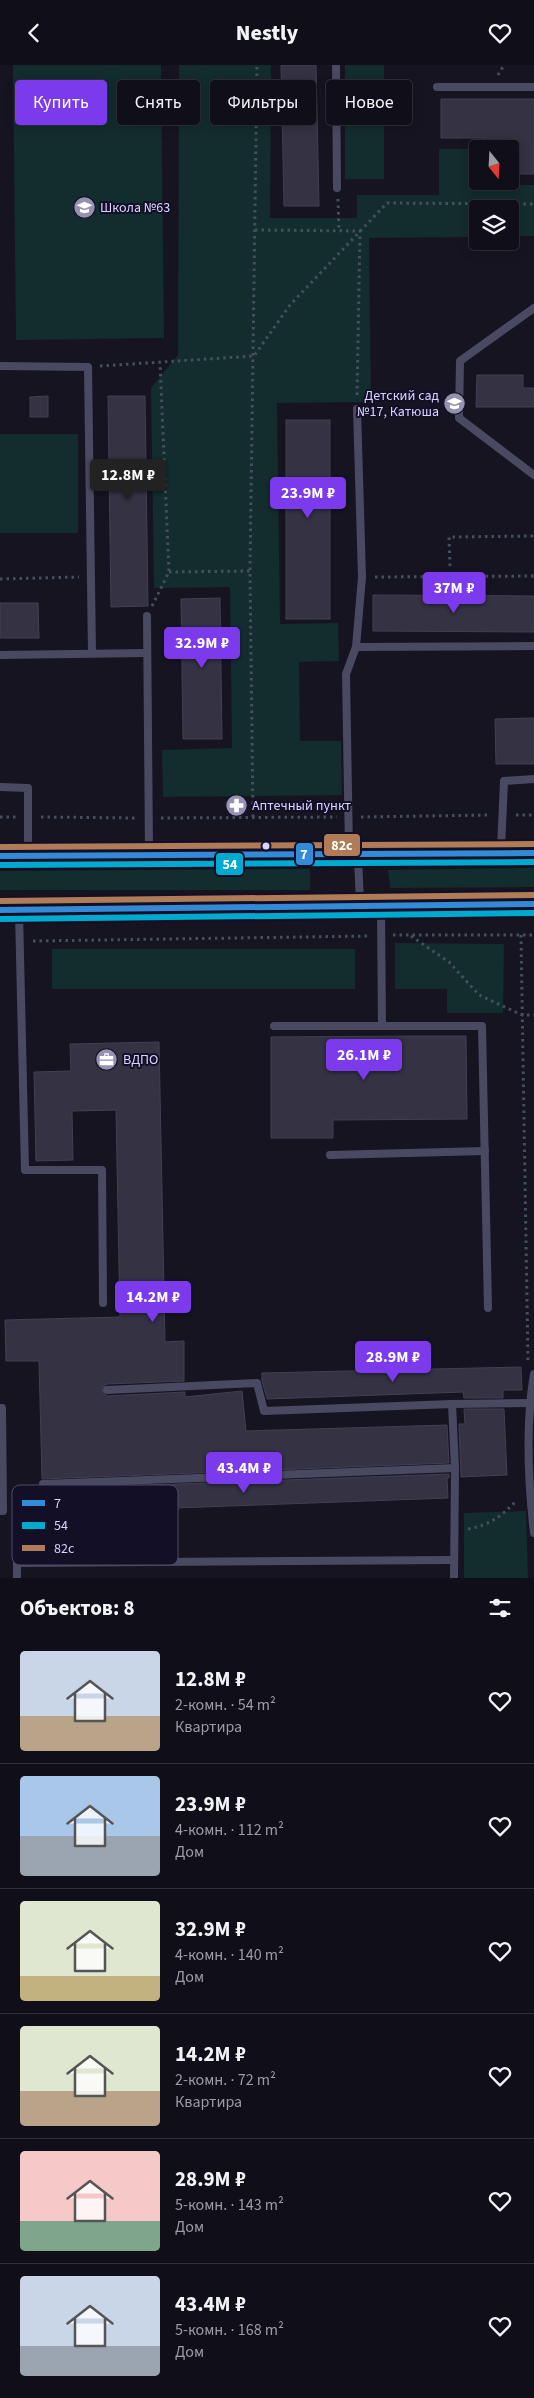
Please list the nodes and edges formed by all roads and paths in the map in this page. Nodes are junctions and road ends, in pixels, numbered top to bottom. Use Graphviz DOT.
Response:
graph roads {
  1 [pos="257,65"];
  2 [pos="336,65"];
  3 [pos="437,87"];
  4 [pos="534,87"];
  5 [pos="337,188"];
  6 [pos="534,204"];
  7 [pos="255,230"];
  8 [pos="339,231"];
  9 [pos="360,231"];
  10 [pos="534,308"];
  11 [pos="254,356"];
  12 [pos="160,363"];
  13 [pos="0,366"];
  14 [pos="88,367"];
  15 [pos="357,409"];
  16 [pos="534,475"];
  17 [pos="534,536"];
  18 [pos="450,566"];
  19 [pos="250,571"];
  20 [pos="169,572"];
  21 [pos="534,576"];
  22 [pos="92,577"];
  23 [pos="362,577"];
  24 [pos="0,579"];
  25 [pos="147,616"];
  26 [pos="534,646"];
  27 [pos="356,647"];
  28 [pos="92,653"];
  29 [pos="147,653"];
  30 [pos="0,655"];
  31 [pos="534,779"];
  32 [pos="0,787"];
  33 [pos="502,815"];
  34 [pos="534,815"];
  35 [pos="0,817"];
  36 [pos="29,817"];
  37 [pos="253,817"];
  38 [pos="348,817"];
  39 [pos="148,818"];
  40 [pos="353,853"];
  41 [pos="500,853"];
  42 [pos="534,853"];
  43 [pos="149,855"];
  44 [pos="0,856"];
  45 [pos="28,856"];
  46 [pos="534,904"];
  47 [pos="371,905"];
  48 [pos="9,910"];
  49 [pos="382,935"];
  50 [pos="411,935"];
  51 [pos="521,935"];
  52 [pos="534,935"];
  53 [pos="19,941"];
  54 [pos="522,1015"];
  55 [pos="534,1015"];
  56 [pos="274,1025"];
  57 [pos="382,1026"];
  58 [pos="485,1151"];
  59 [pos="330,1155"];
  60 [pos="103,1303"];
  61 [pos="488,1308"];
  62 [pos="534,1374"];
  63 [pos="107,1390"];
  64 [pos="532,1403"];
  65 [pos="452,1405"];
  66 [pos="0,1408"];
  67 [pos="455,1469"];
  68 [pos="43,1484"];
  69 [pos="530,1487"];
  70 [pos="532,1503"];
  71 [pos="0,1511"];
  72 [pos="454,1531"];
  73 [pos="534,1533"];
  74 [pos="453,1561"];
  75 [pos="178,1562"];
  76 [pos="17,1565"];
  77 [pos="17,1578"];
  78 [pos="454,1578"];
  1 -- 7 [label="path"];
  2 -- 5 [label="lane"];
  3 -- 4 [label="lane"];
  5 -- 8 [label="path"];
  6 -- 9 [label="path"];
  7 -- 8 [label="path"];
  7 -- 11 [label="path"];
  8 -- 9 [label="path"];
  9 -- 11 [label="path"];
  9 -- 15 [label="path"];
  10 -- 16 [label="lane"];
  11 -- 12 [label="path"];
  11 -- 19 [label="path"];
  12 -- 14 [label="path"];
  12 -- 20 [label="path"];
  13 -- 14 [label="lane"];
  14 -- 22 [label="lane"];
  15 -- 23 [label="lane"];
  17 -- 18 [label="path"];
  19 -- 20 [label="path"];
  19 -- 37 [label="path"];
  20 -- 25 [label="path"];
  21 -- 23 [label="path"];
  22 -- 24 [label="path"];
  22 -- 28 [label="lane"];
  23 -- 27 [label="lane"];
  25 -- 29 [label="lane"];
  26 -- 27 [label="lane"];
  27 -- 38 [label="lane"];
  28 -- 29 [label="lane"];
  28 -- 30 [label="lane"];
  29 -- 39 [label="lane"];
  31 -- 33 [label="lane"];
  32 -- 36 [label="lane"];
  33 -- 34 [label="path"];
  33 -- 38 [label="path"];
  33 -- 41 [label="lane"];
  35 -- 36 [label="path"];
  36 -- 39 [label="path"];
  36 -- 45 [label="lane"];
  37 -- 38 [label="path"];
  37 -- 39 [label="path"];
  38 -- 40 [label="lane"];
  39 -- 43 [label="lane"];
  40 -- 41 [label="main road"];
  40 -- 43 [label="main road"];
  40 -- 47 [label="lane"];
  41 -- 42 [label="main road"];
  43 -- 45 [label="main road"];
  44 -- 45 [label="main road"];
  46 -- 47 [label="main road"];
  47 -- 48 [label="main road"];
  47 -- 49 [label="lane"];
  48 -- 53 [label="lane"];
  49 -- 50 [label="path"];
  49 -- 53 [label="path"];
  49 -- 57 [label="lane"];
  50 -- 51 [label="path"];
  50 -- 54 [label="path"];
  51 -- 52 [label="path"];
  51 -- 54 [label="path"];
  53 -- 60 [label="lane"];
  54 -- 55 [label="path"];
  54 -- 64 [label="path"];
  56 -- 57 [label="lane"];
  57 -- 58 [label="lane"];
  58 -- 59 [label="lane"];
  58 -- 61 [label="lane"];
  62 -- 64 [label="lane"];
  63 -- 65 [label="lane"];
  64 -- 65 [label="lane"];
  64 -- 69 [label="lane"];
  65 -- 67 [label="lane"];
  66 -- 71 [label="lane"];
  67 -- 68 [label="lane"];
  67 -- 72 [label="lane"];
  69 -- 70 [label="lane"];
  69 -- 72 [label="path"];
  70 -- 73 [label="lane"];
  72 -- 74 [label="lane"];
  74 -- 75 [label="lane"];
  74 -- 78 [label="lane"];
  76 -- 77 [label="lane"];
}
